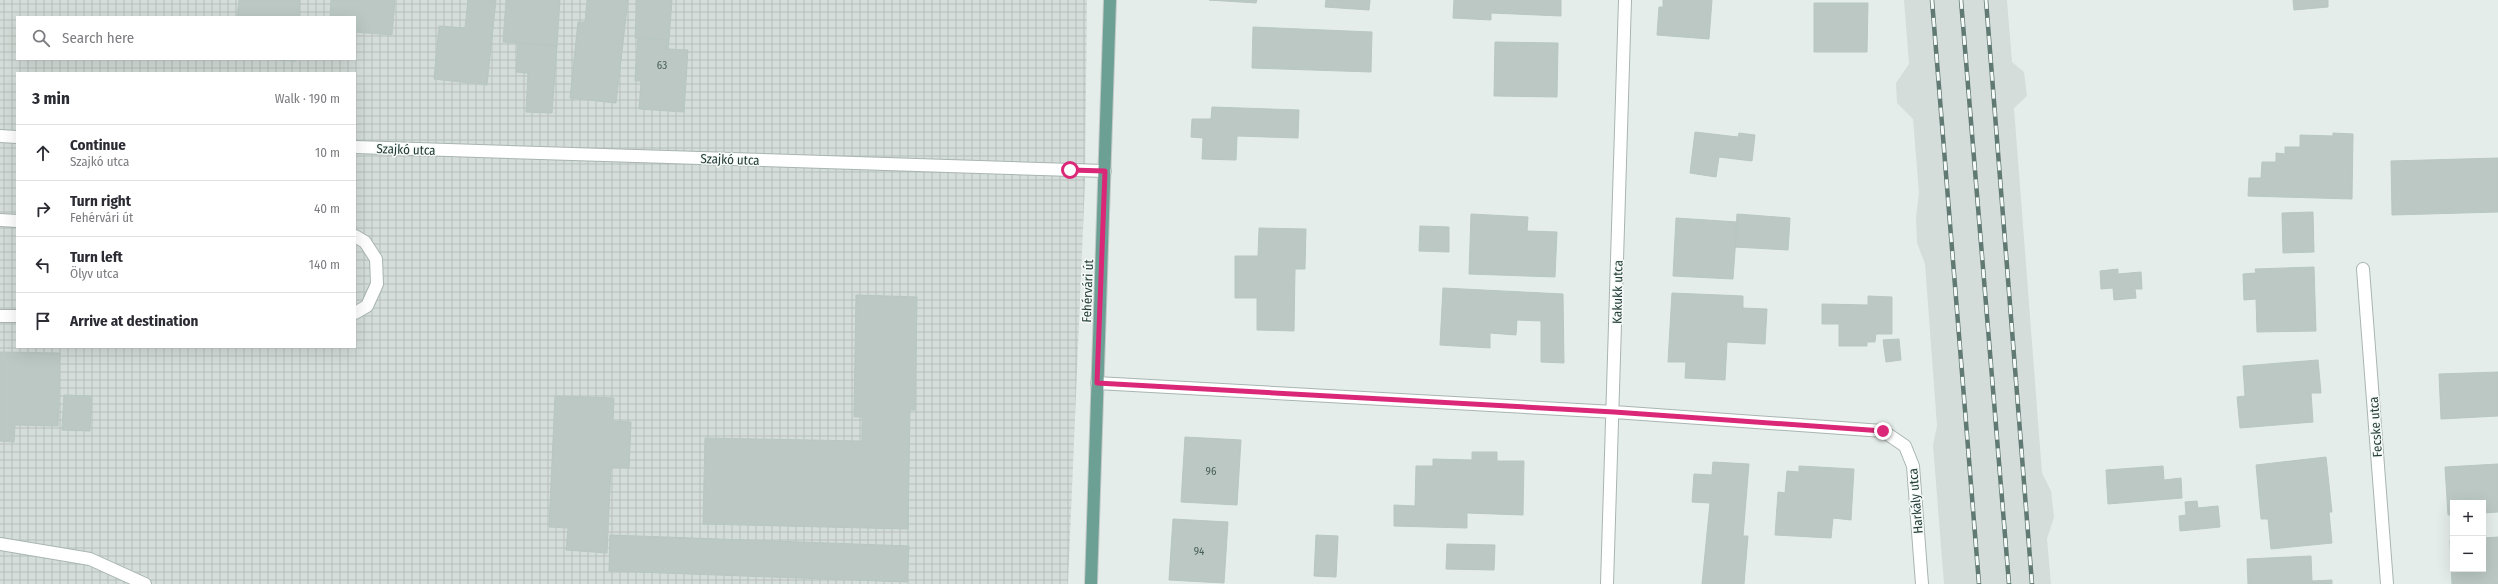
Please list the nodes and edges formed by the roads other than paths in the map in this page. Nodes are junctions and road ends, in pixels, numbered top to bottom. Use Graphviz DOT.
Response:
graph roads {
  1 [pos="1110,0"];
  2 [pos="1626,0"];
  3 [pos="0,136"];
  4 [pos="16,137"];
  5 [pos="356,147"];
  6 [pos="1105,171"];
  7 [pos="0,220"];
  8 [pos="16,220"];
  9 [pos="356,237"];
  10 [pos="2363,269"];
  11 [pos="356,312"];
  12 [pos="0,316"];
  13 [pos="16,316"];
  14 [pos="1097,383"];
  15 [pos="1614,412"];
  16 [pos="0,544"];
  17 [pos="145,584"];
  18 [pos="1091,584"];
  19 [pos="1607,584"];
  20 [pos="1922,584"];
  21 [pos="2387,584"];
  1 -- 6 [label="main road, Fehérvári út"];
  2 -- 15 [label="street, Kakukk utca"];
  3 -- 4 [label="street"];
  5 -- 6 [label="street, Szajkó utca"];
  6 -- 14 [label="main road, Fehérvári út"];
  7 -- 8 [label="street"];
  9 -- 11 [label="street"];
  10 -- 21 [label="street, Fecske utca"];
  12 -- 13 [label="street"];
  14 -- 15 [label="street"];
  14 -- 18 [label="main road, Fehérvári út"];
  15 -- 19 [label="street, Kakukk utca"];
  15 -- 20 [label="street, Harkály utca"];
  16 -- 17 [label="street"];
}
